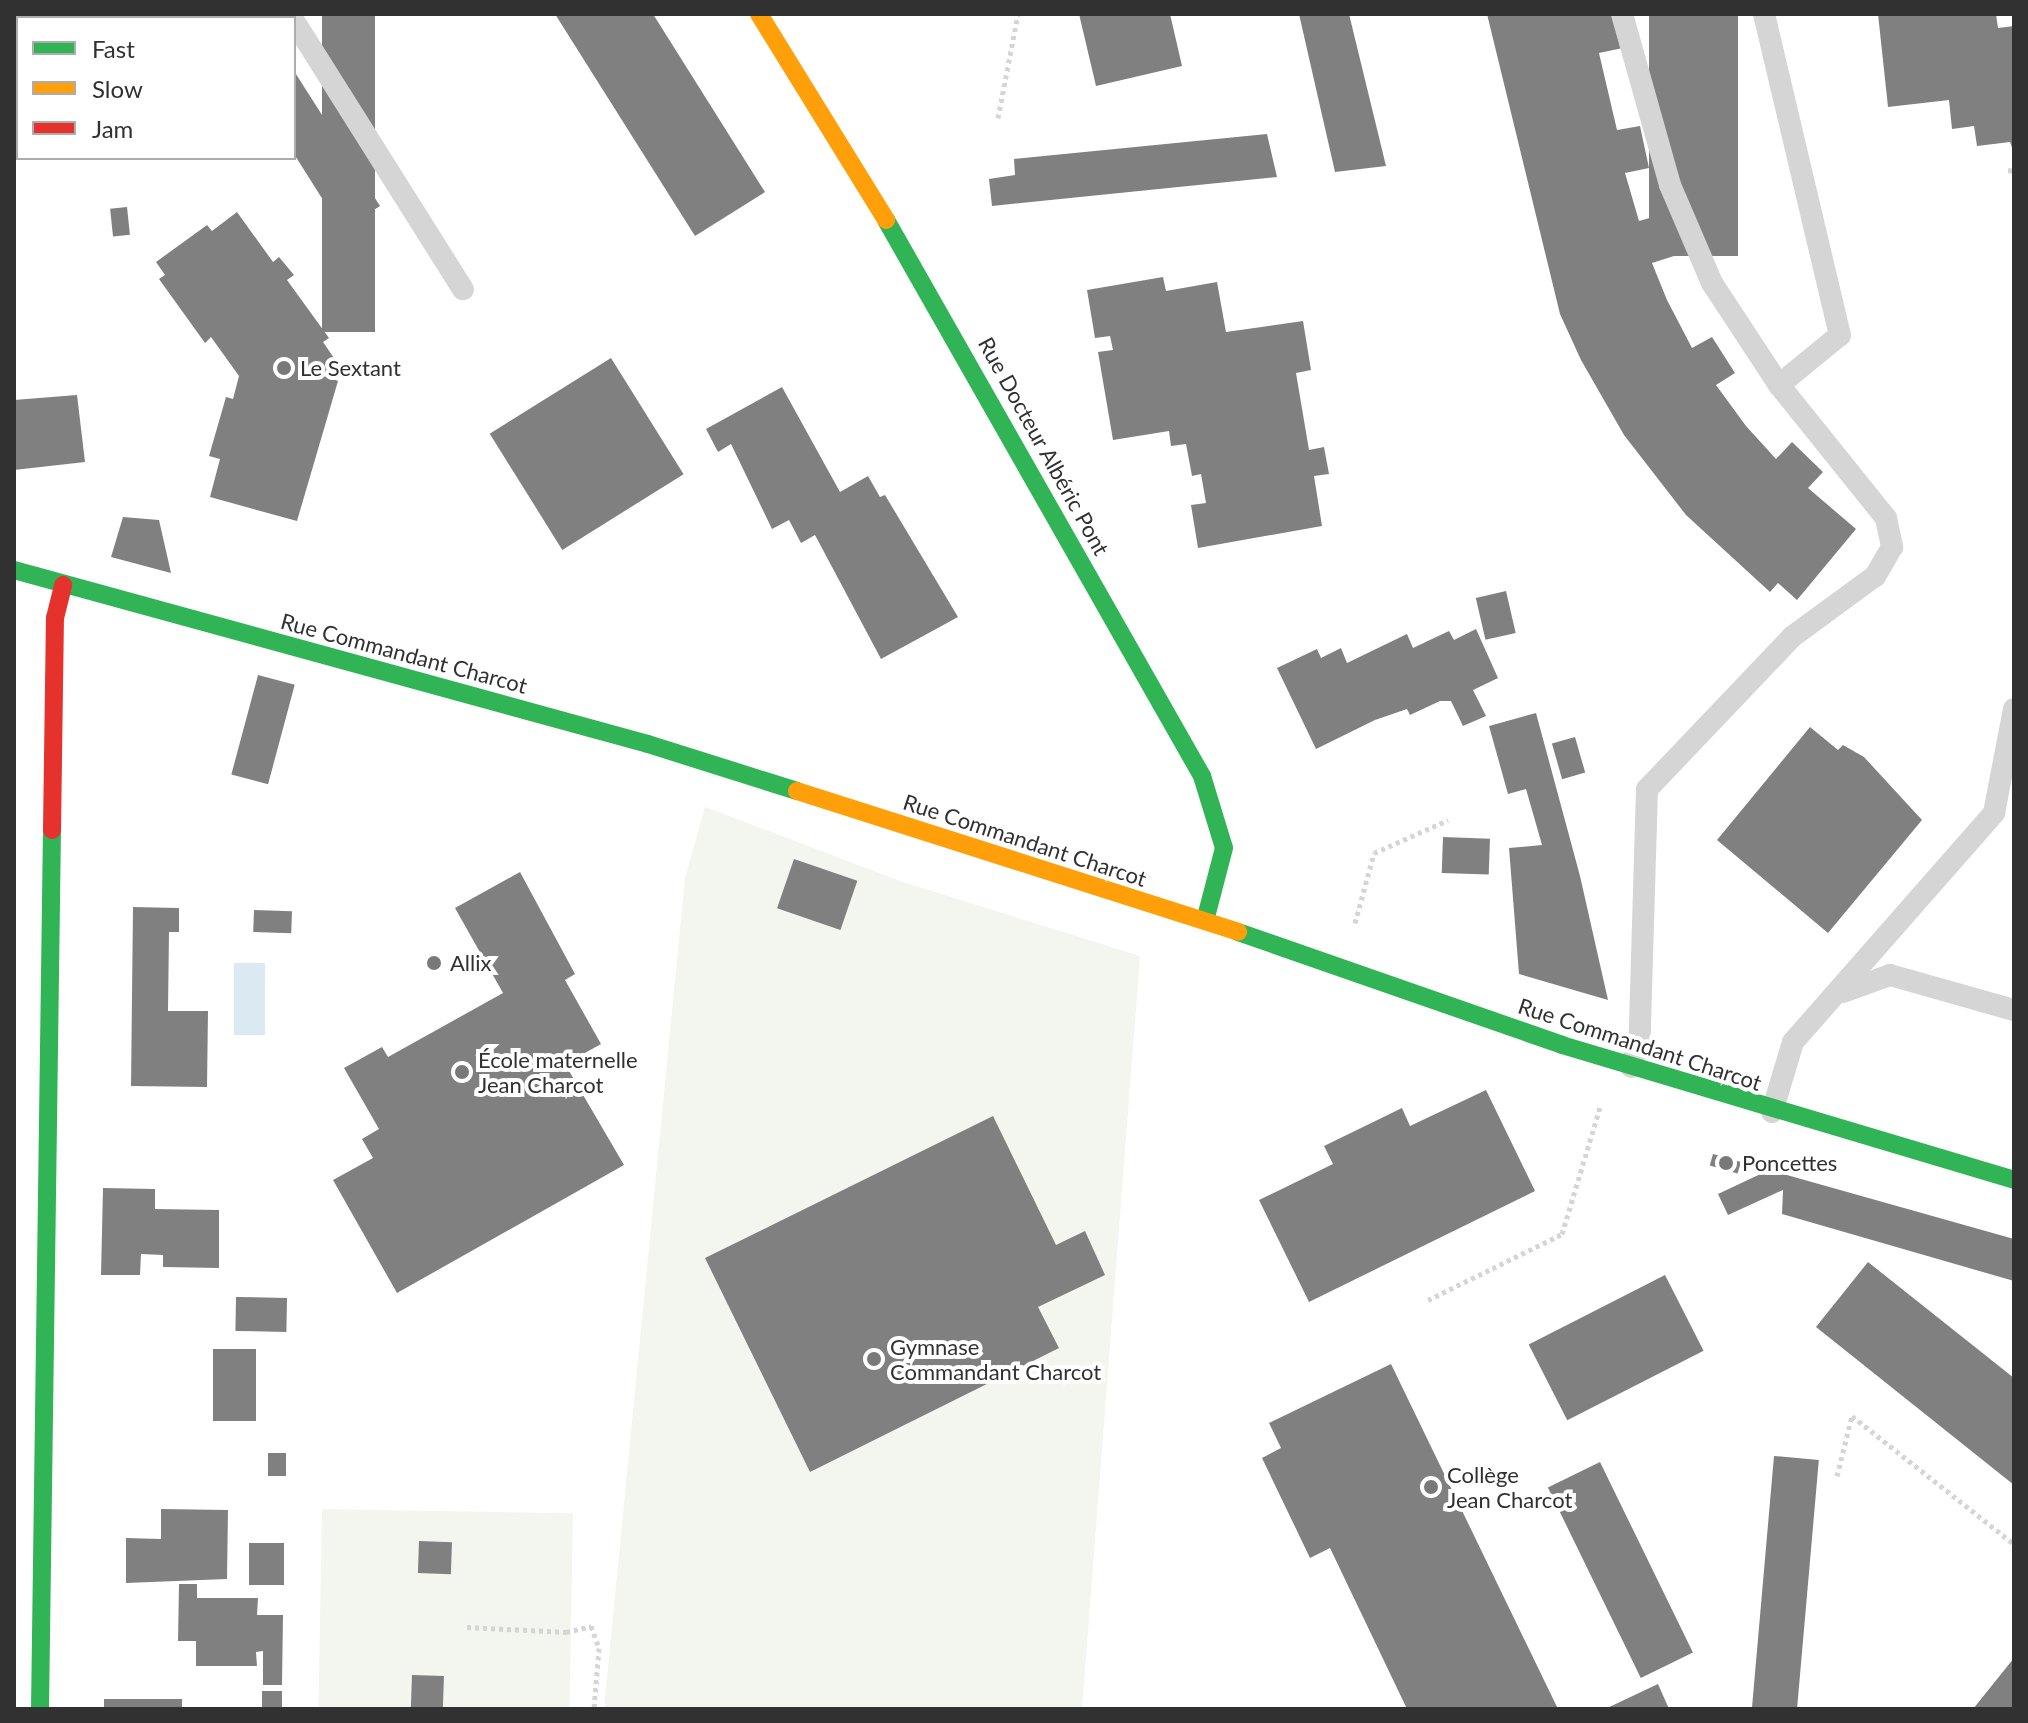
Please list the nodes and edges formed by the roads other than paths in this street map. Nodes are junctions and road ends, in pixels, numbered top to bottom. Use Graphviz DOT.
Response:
graph roads {
  1 [pos="759,14"];
  2 [pos="1622,14"];
  3 [pos="1764,14"];
  4 [pos="296,24"];
  5 [pos="463,289"];
  6 [pos="1779,385"];
  7 [pos="14,570"];
  8 [pos="63,585"];
  9 [pos="2014,709"];
  10 [pos="1205,921"];
  11 [pos="1840,993"];
  12 [pos="2014,1010"];
  13 [pos="1631,1067"];
  14 [pos="1772,1112"];
  15 [pos="2014,1180"];
  16 [pos="40,1709"];
  1 -- 10 [label="street, Rue Docteur Albéric Pont"];
  2 -- 6 [label="lane"];
  3 -- 6 [label="lane"];
  4 -- 5 [label="lane"];
  6 -- 13 [label="lane"];
  7 -- 8 [label="street, Rue Commandant Charcot"];
  8 -- 10 [label="street, Rue Commandant Charcot"];
  8 -- 16 [label="street"];
  9 -- 11 [label="lane"];
  10 -- 13 [label="street, Rue Commandant Charcot"];
  11 -- 12 [label="lane"];
  11 -- 14 [label="lane"];
  13 -- 14 [label="street, Rue Commandant Charcot"];
  14 -- 15 [label="street, Rue Commandant Charcot"];
}
